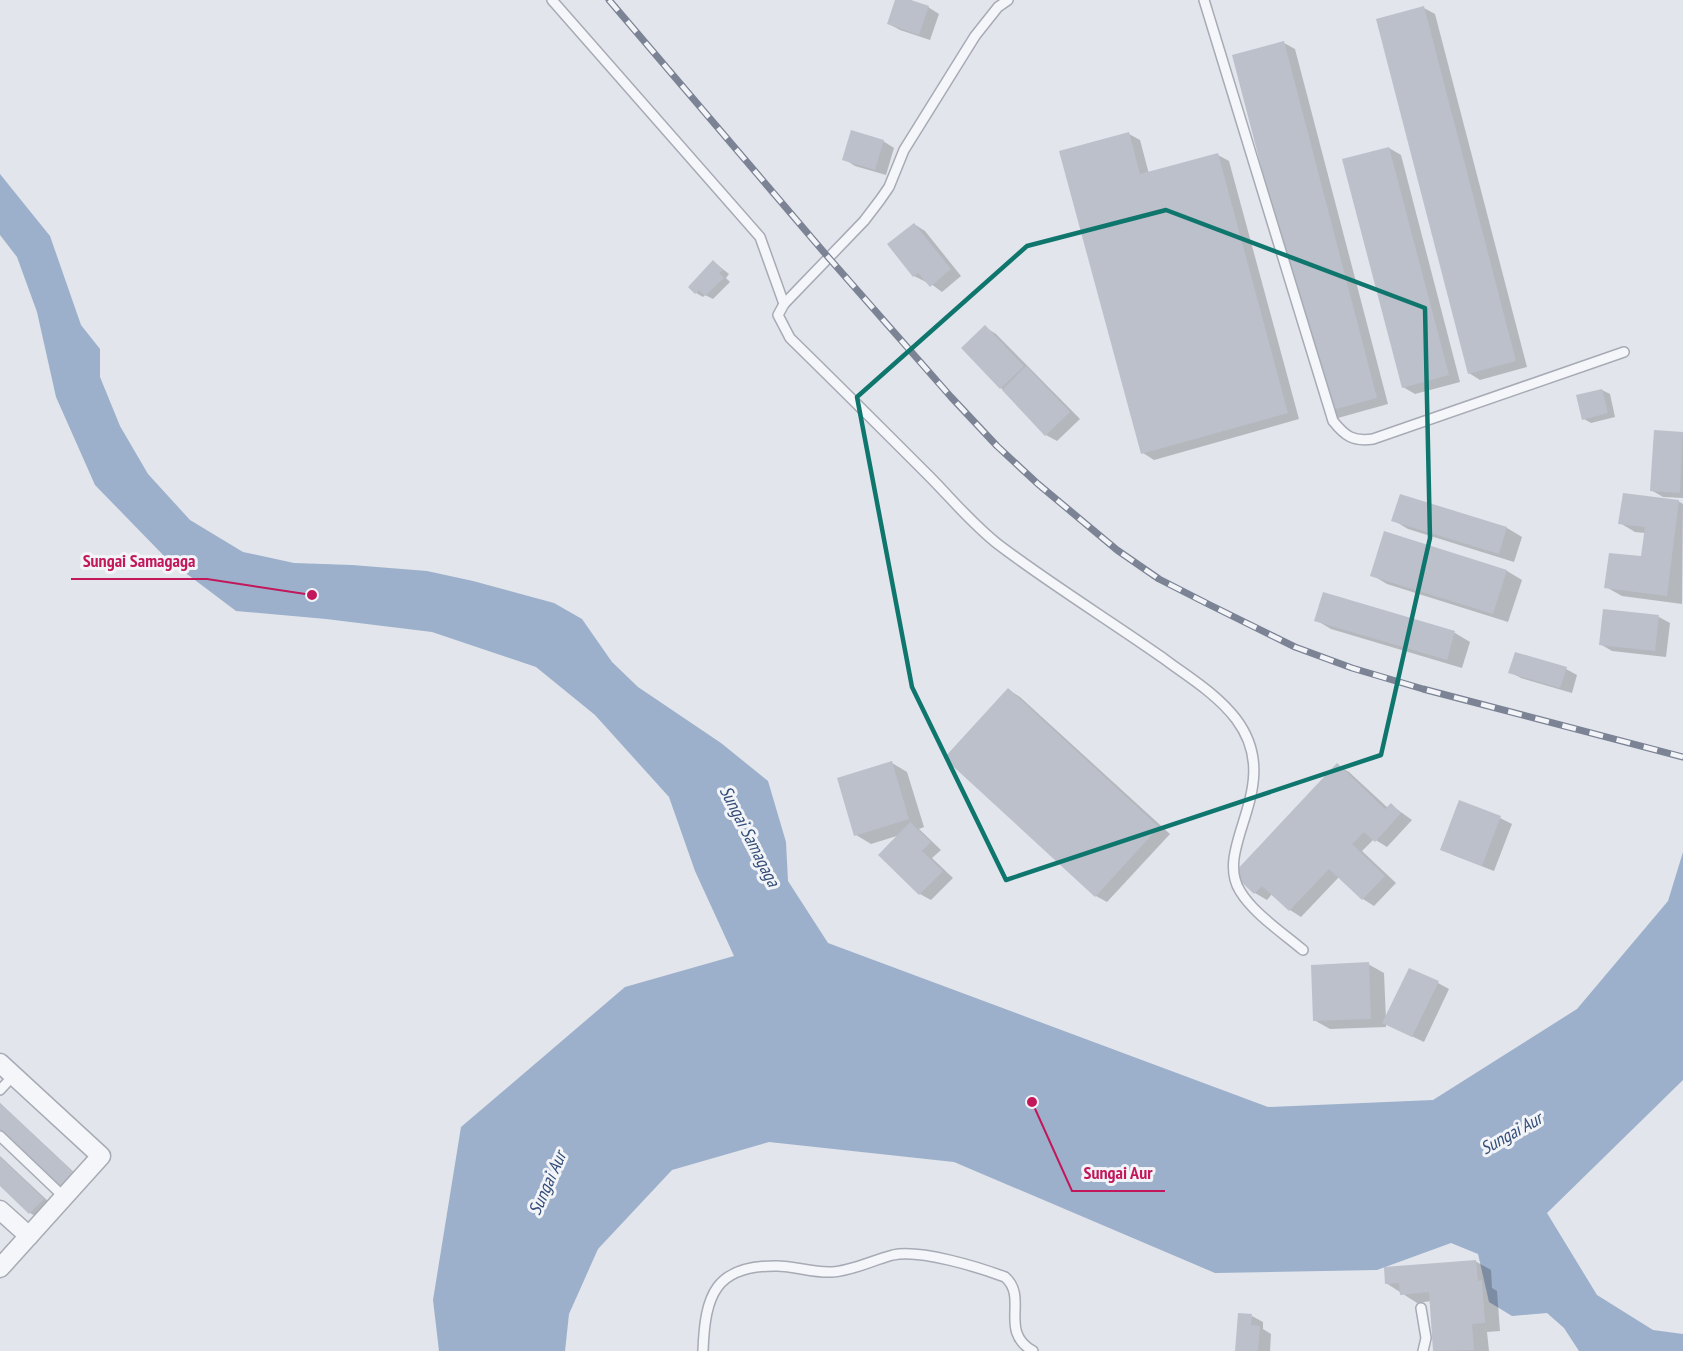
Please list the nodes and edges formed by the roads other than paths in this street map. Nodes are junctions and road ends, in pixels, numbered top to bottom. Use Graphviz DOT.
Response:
graph roads {
  1 [pos="552,0"];
  2 [pos="1008,0"];
  3 [pos="1204,0"];
  4 [pos="998,3"];
  5 [pos="784,304"];
  6 [pos="1624,352"];
  7 [pos="1303,950"];
  8 [pos="7,1070"];
  9 [pos="0,1090"];
  10 [pos="0,1136"];
  11 [pos="64,1197"];
  12 [pos="0,1210"];
  13 [pos="29,1236"];
  14 [pos="0,1268"];
  15 [pos="1422,1308"];
  16 [pos="703,1351"];
  17 [pos="1033,1351"];
  18 [pos="1423,1351"];
  1 -- 5 [label="lane"];
  2 -- 4 [label="lane"];
  3 -- 6 [label="lane"];
  4 -- 5 [label="lane"];
  5 -- 7 [label="lane"];
  8 -- 9 [label="lane"];
  8 -- 11 [label="street"];
  10 -- 11 [label="lane"];
  11 -- 13 [label="street"];
  12 -- 13 [label="street"];
  13 -- 14 [label="street"];
  15 -- 18 [label="lane"];
  16 -- 17 [label="lane"];
}
